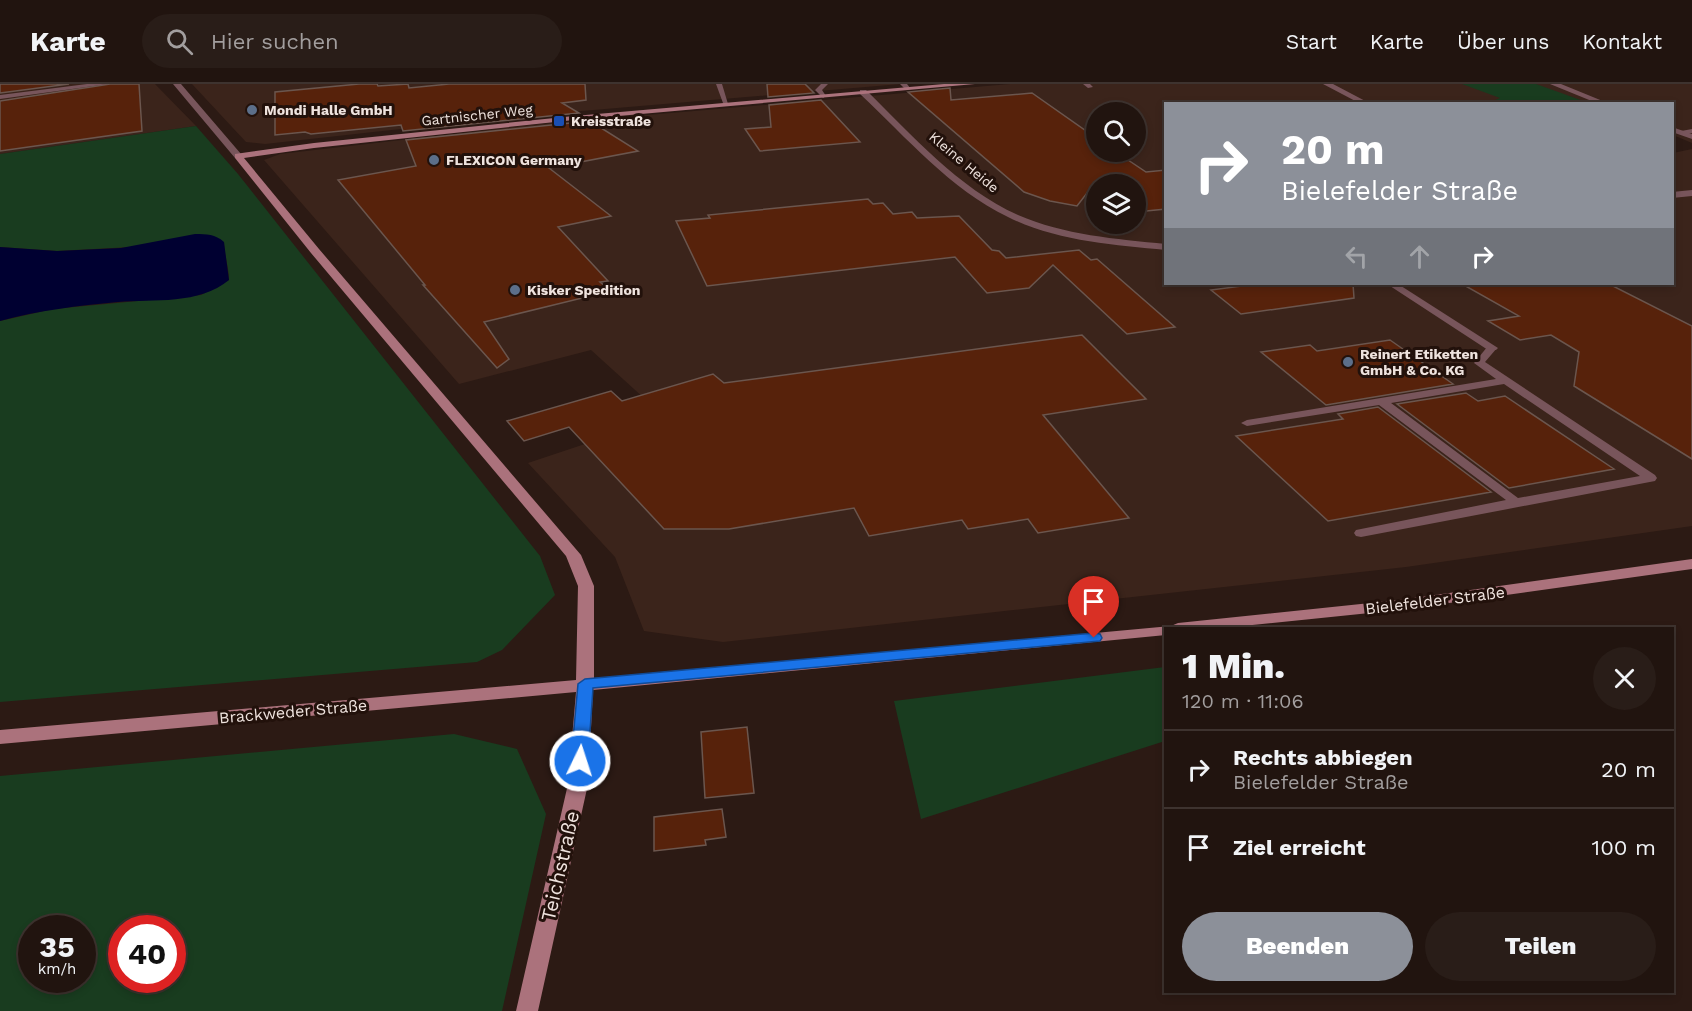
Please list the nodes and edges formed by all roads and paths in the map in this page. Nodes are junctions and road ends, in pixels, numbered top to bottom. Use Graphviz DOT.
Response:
graph roads {
  1 [pos="104,84"];
  2 [pos="177,84"];
  3 [pos="719,84"];
  4 [pos="825,84"];
  5 [pos="965,84"];
  6 [pos="971,84"];
  7 [pos="1327,84"];
  8 [pos="1554,84"];
  9 [pos="937,85"];
  10 [pos="906,86"];
  11 [pos="863,92"];
  12 [pos="823,96"];
  13 [pos="0,97"];
  14 [pos="1364,102"];
  15 [pos="1602,102"];
  16 [pos="726,104"];
  17 [pos="1676,130"];
  18 [pos="1692,131"];
  19 [pos="1692,137"];
  20 [pos="238,156"];
  21 [pos="1692,193"];
  22 [pos="1674,195"];
  23 [pos="1164,247"];
  24 [pos="1394,285"];
  25 [pos="1492,348"];
  26 [pos="1504,381"];
  27 [pos="1381,401"];
  28 [pos="1248,423"];
  29 [pos="1516,502"];
  30 [pos="1361,532"];
  31 [pos="1692,564"];
  32 [pos="1188,627"];
  33 [pos="1164,630"];
  34 [pos="585,684"];
  35 [pos="0,737"];
  36 [pos="527,1011"];
  1 -- 13 [label="street"];
  2 -- 20 [label="street"];
  3 -- 16 [label="lane"];
  4 -- 12 [label="lane"];
  5 -- 6 [label="street, Gartnischer Weg"];
  5 -- 9 [label="street, Gartnischer Weg"];
  7 -- 14 [label="street"];
  8 -- 15 [label="street"];
  9 -- 10 [label="street, Gartnischer Weg"];
  10 -- 11 [label="street, Gartnischer Weg"];
  11 -- 12 [label="street, Gartnischer Weg"];
  11 -- 23 [label="street, Kleine Heide"];
  12 -- 16 [label="street, Gartnischer Weg"];
  16 -- 20 [label="street, Gartnischer Weg"];
  17 -- 18 [label="lane"];
  17 -- 19 [label="street"];
  20 -- 34 [label="street"];
  21 -- 22 [label="street"];
  24 -- 25 [label="street"];
  25 -- 26 [label="lane"];
  26 -- 27 [label="lane"];
  26 -- 29 [label="lane"];
  27 -- 28 [label="lane"];
  27 -- 29 [label="lane"];
  29 -- 30 [label="lane"];
  31 -- 32 [label="street, Bielefelder Straße"];
  33 -- 34 [label="street"];
  34 -- 35 [label="street, Brackweder Straße"];
  34 -- 36 [label="street, Teichstraße"];
}
